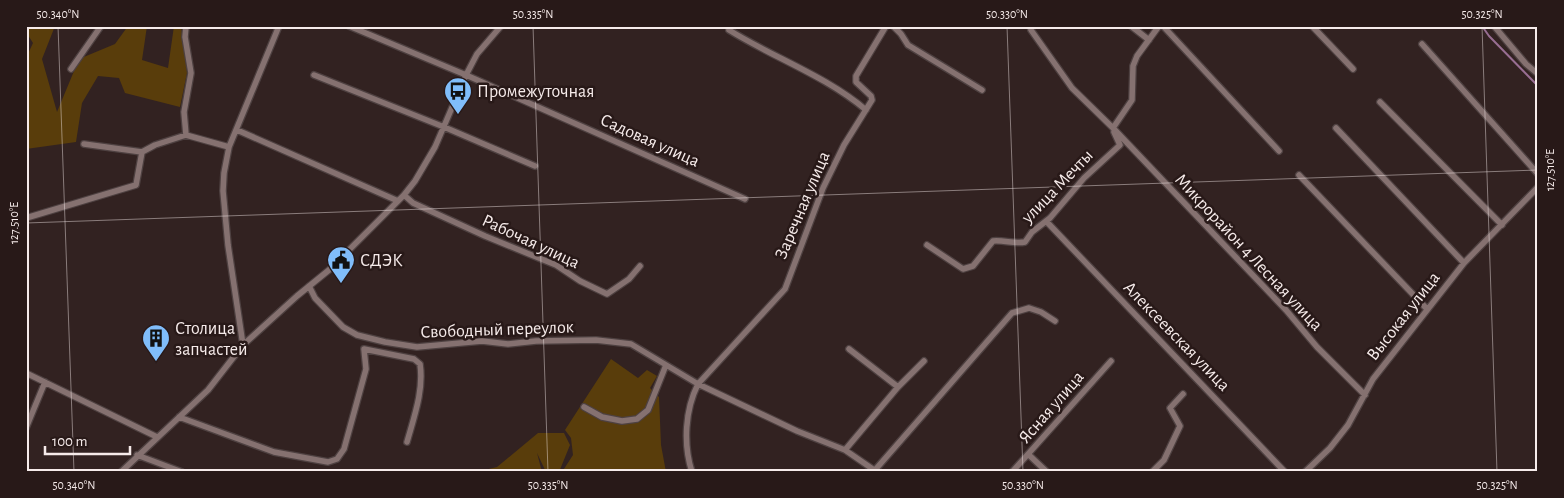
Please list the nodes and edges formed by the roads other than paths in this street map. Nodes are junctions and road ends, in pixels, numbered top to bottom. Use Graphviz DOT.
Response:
graph roads {
  1 [pos="101,26"];
  2 [pos="186,26"];
  3 [pos="279,26"];
  4 [pos="349,26"];
  5 [pos="501,26"];
  6 [pos="886,26"];
  7 [pos="893,26"];
  8 [pos="1131,26"];
  9 [pos="1159,26"];
  10 [pos="1163,26"];
  11 [pos="1312,26"];
  12 [pos="1494,26"];
  13 [pos="729,30"];
  14 [pos="1031,30"];
  15 [pos="1149,40"];
  16 [pos="1422,44"];
  17 [pos="71,69"];
  18 [pos="1353,69"];
  19 [pos="1538,74"];
  20 [pos="314,75"];
  21 [pos="466,75"];
  22 [pos="982,90"];
  23 [pos="1380,102"];
  24 [pos="866,110"];
  25 [pos="444,127"];
  26 [pos="1113,128"];
  27 [pos="1336,128"];
  28 [pos="237,130"];
  29 [pos="186,135"];
  30 [pos="84,144"];
  31 [pos="229,148"];
  32 [pos="142,152"];
  33 [pos="1280,152"];
  34 [pos="535,166"];
  35 [pos="1538,174"];
  36 [pos="1299,176"];
  37 [pos="1538,187"];
  38 [pos="404,195"];
  39 [pos="745,199"];
  40 [pos="398,201"];
  41 [pos="26,218"];
  42 [pos="1046,221"];
  43 [pos="1502,225"];
  44 [pos="927,246"];
  45 [pos="1464,263"];
  46 [pos="640,266"];
  47 [pos="309,286"];
  48 [pos="1427,309"];
  49 [pos="1055,321"];
  50 [pos="243,344"];
  51 [pos="849,349"];
  52 [pos="924,361"];
  53 [pos="1111,361"];
  54 [pos="666,365"];
  55 [pos="26,373"];
  56 [pos="45,382"];
  57 [pos="698,384"];
  58 [pos="898,387"];
  59 [pos="1183,394"];
  60 [pos="1365,395"];
  61 [pos="584,407"];
  62 [pos="179,417"];
  63 [pos="26,428"];
  64 [pos="157,437"];
  65 [pos="407,442"];
  66 [pos="845,450"];
  67 [pos="137,455"];
  68 [pos="1028,455"];
  69 [pos="876,471"];
  70 [pos="121,472"];
  71 [pos="182,472"];
  72 [pos="692,472"];
  73 [pos="1012,472"];
  74 [pos="1047,472"];
  75 [pos="1152,472"];
  76 [pos="1285,472"];
  77 [pos="1305,472"];
  1 -- 17 [label="street"];
  2 -- 29 [label="street"];
  3 -- 28 [label="street"];
  4 -- 21 [label="street, Садовая улица"];
  5 -- 21 [label="street"];
  6 -- 24 [label="street"];
  7 -- 22 [label="street"];
  8 -- 15 [label="street"];
  9 -- 15 [label="street"];
  10 -- 33 [label="street"];
  11 -- 18 [label="street"];
  12 -- 19 [label="street"];
  13 -- 24 [label="street"];
  14 -- 26 [label="street, Микрорайон 4 Лесная улица"];
  15 -- 26 [label="street"];
  16 -- 35 [label="street"];
  20 -- 25 [label="street"];
  21 -- 25 [label="street"];
  21 -- 39 [label="street, Садовая улица"];
  23 -- 43 [label="street"];
  24 -- 57 [label="street, Заречная улица"];
  25 -- 34 [label="street"];
  25 -- 38 [label="street"];
  26 -- 42 [label="street, улица Мечты"];
  26 -- 60 [label="street, Микрорайон 4 Лесная улица"];
  27 -- 45 [label="street"];
  28 -- 31 [label="street"];
  28 -- 40 [label="street"];
  29 -- 31 [label="street"];
  29 -- 32 [label="street"];
  30 -- 32 [label="street"];
  31 -- 50 [label="street"];
  32 -- 41 [label="street"];
  36 -- 48 [label="street"];
  37 -- 43 [label="street, Высокая улица"];
  38 -- 40 [label="street"];
  38 -- 46 [label="street, Рабочая улица"];
  40 -- 47 [label="street"];
  42 -- 44 [label="street, улица Мечты"];
  42 -- 76 [label="street, Алексеевская улица"];
  43 -- 45 [label="street, Высокая улица"];
  45 -- 48 [label="street, Высокая улица"];
  47 -- 50 [label="street"];
  47 -- 54 [label="street, Свободный переулок"];
  48 -- 60 [label="street, Высокая улица"];
  49 -- 69 [label="street"];
  50 -- 62 [label="street"];
  51 -- 58 [label="street"];
  52 -- 58 [label="street"];
  53 -- 68 [label="street, Ясная улица"];
  54 -- 57 [label="street, Свободный переулок"];
  54 -- 61 [label="street"];
  55 -- 56 [label="street"];
  56 -- 63 [label="street"];
  56 -- 64 [label="street"];
  57 -- 66 [label="street"];
  57 -- 72 [label="street, Заречная улица"];
  58 -- 66 [label="street"];
  59 -- 75 [label="street"];
  60 -- 77 [label="street, Высокая улица"];
  62 -- 64 [label="street"];
  62 -- 65 [label="street"];
  64 -- 67 [label="street"];
  66 -- 69 [label="street"];
  67 -- 70 [label="street"];
  67 -- 71 [label="street"];
  68 -- 73 [label="street, Ясная улица"];
  68 -- 74 [label="street"];
}
